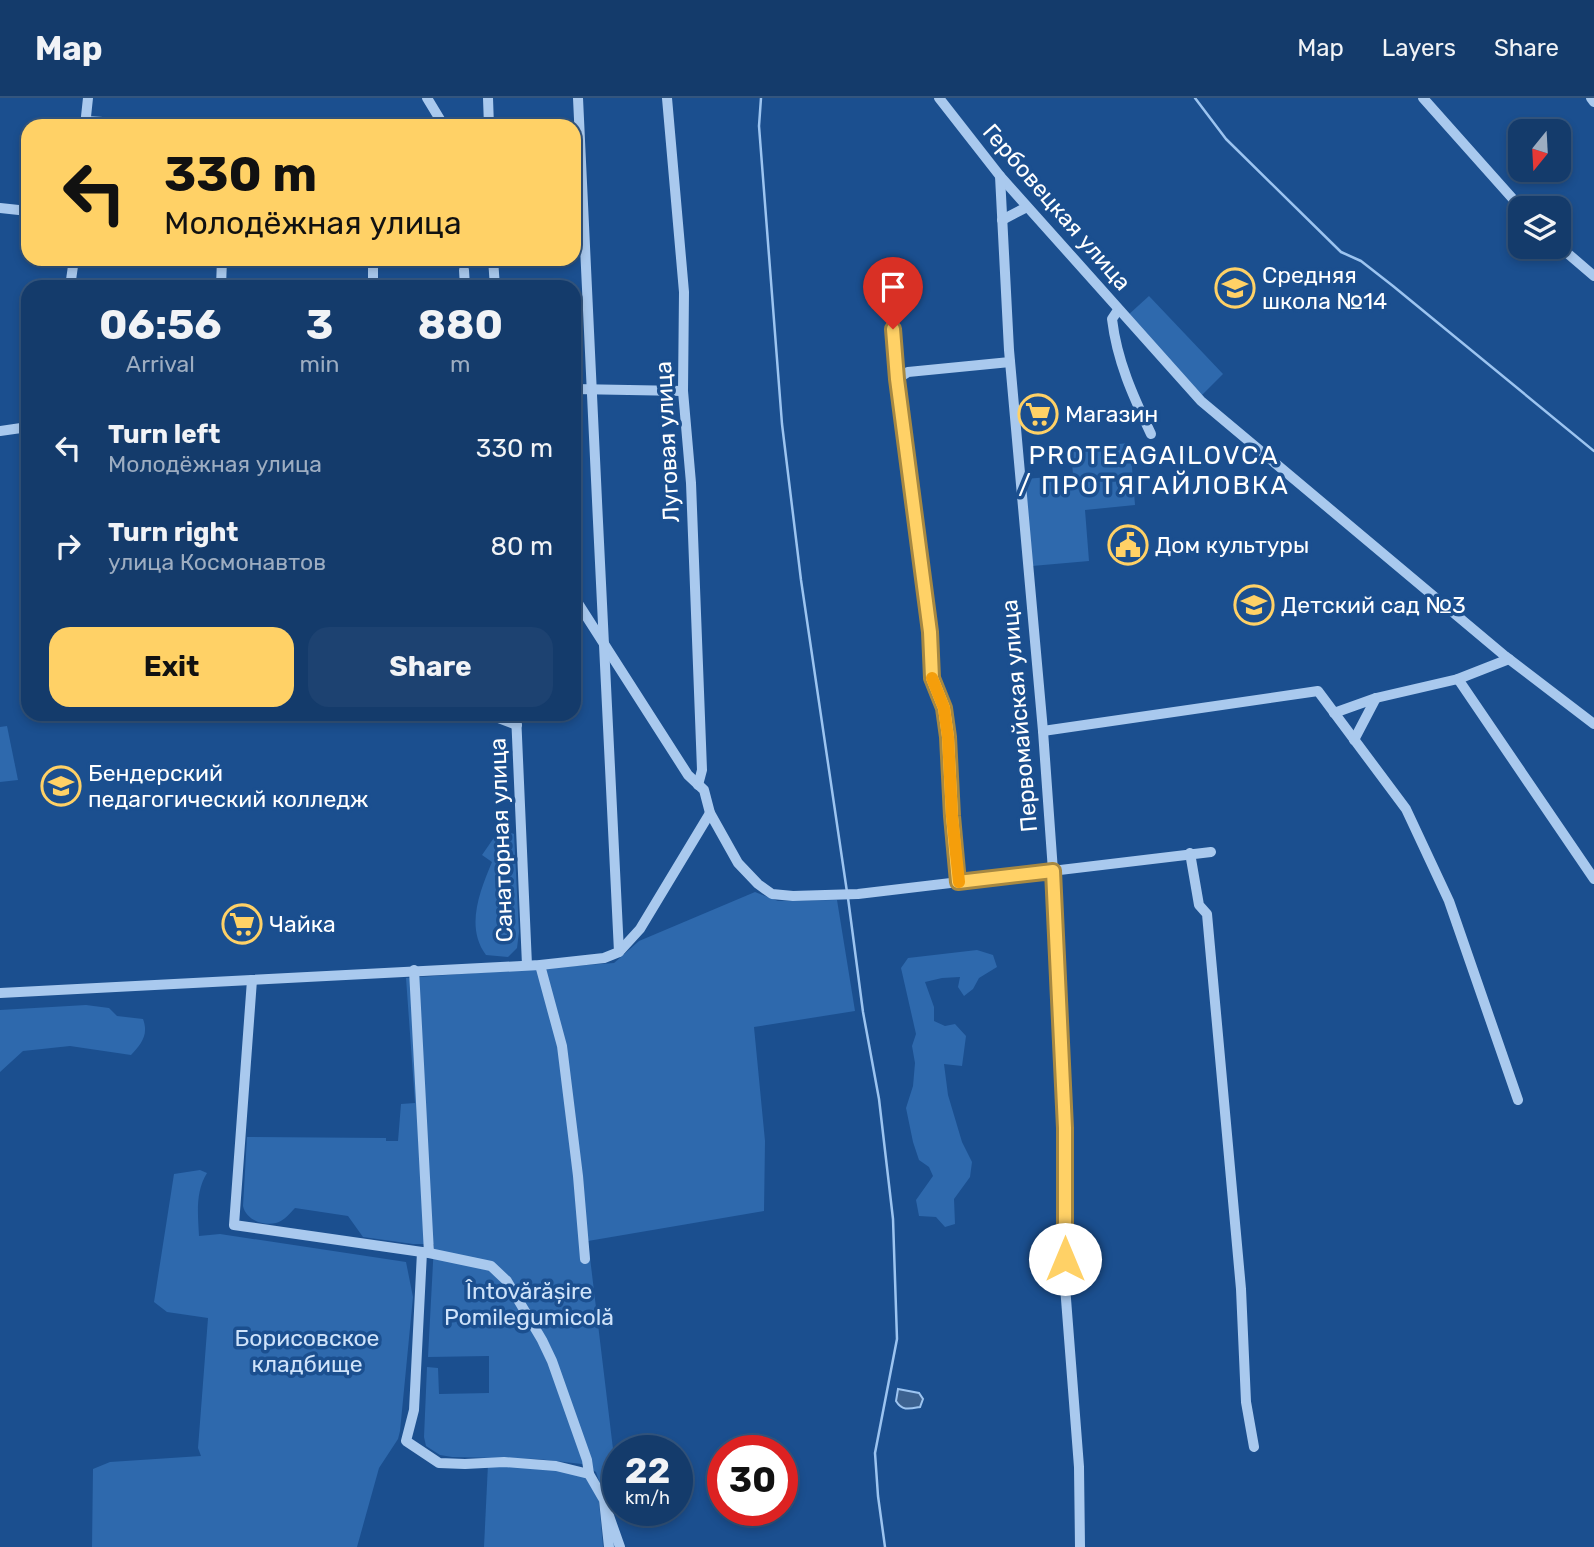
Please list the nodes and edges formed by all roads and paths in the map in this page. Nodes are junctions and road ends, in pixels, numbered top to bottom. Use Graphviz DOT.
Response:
graph roads {
  1 [pos="88,98"];
  2 [pos="427,98"];
  3 [pos="488,98"];
  4 [pos="578,98"];
  5 [pos="667,98"];
  6 [pos="939,98"];
  7 [pos="1423,98"];
  8 [pos="86,119"];
  9 [pos="440,119"];
  10 [pos="489,119"];
  11 [pos="579,119"];
  12 [pos="581,156"];
  13 [pos="1000,176"];
  14 [pos="1510,196"];
  15 [pos="1027,207"];
  16 [pos="0,208"];
  17 [pos="21,210"];
  18 [pos="1002,220"];
  19 [pos="1571,256"];
  20 [pos="464,270"];
  21 [pos="1594,276"];
  22 [pos="465,280"];
  23 [pos="891,304"];
  24 [pos="1118,310"];
  25 [pos="1010,362"];
  26 [pos="897,379"];
  27 [pos="593,388"];
  28 [pos="581,389"];
  29 [pos="683,391"];
  30 [pos="21,428"];
  31 [pos="0,431"];
  32 [pos="1151,434"];
  33 [pos="581,607"];
  34 [pos="601,637"];
  35 [pos="1509,659"];
  36 [pos="1458,680"];
  37 [pos="1376,698"];
  38 [pos="1334,713"];
  39 [pos="516,721"];
  40 [pos="1594,724"];
  41 [pos="1043,731"];
  42 [pos="1353,740"];
  43 [pos="698,785"];
  44 [pos="710,813"];
  45 [pos="1211,852"];
  46 [pos="1190,853"];
  47 [pos="1053,871"];
  48 [pos="1594,879"];
  49 [pos="958,882"];
  50 [pos="619,952"];
  51 [pos="527,965"];
  52 [pos="540,965"];
  53 [pos="414,970"];
  54 [pos="252,980"];
  55 [pos="0,993"];
  56 [pos="1518,1100"];
  57 [pos="426,1253"];
  58 [pos="585,1259"];
  59 [pos="1254,1447"];
  60 [pos="589,1474"];
  61 [pos="602,1497"];
  62 [pos="607,1526"];
  63 [pos="613,1526"];
  64 [pos="609,1547"];
  65 [pos="620,1547"];
  66 [pos="1080,1547"];
  1 -- 8 [label="street"];
  2 -- 9 [label="street"];
  3 -- 10 [label="street"];
  4 -- 11 [label="street"];
  5 -- 29 [label="street, Луговая улица"];
  6 -- 13 [label="street, Гербовецкая улица"];
  7 -- 14 [label="street"];
  12 -- 27 [label="street"];
  13 -- 15 [label="street, Гербовецкая улица"];
  13 -- 18 [label="street, Первомайская улица"];
  15 -- 18 [label="street"];
  15 -- 24 [label="street, Гербовецкая улица"];
  16 -- 17 [label="street"];
  18 -- 25 [label="street, Первомайская улица"];
  19 -- 21 [label="street"];
  20 -- 22 [label="street"];
  23 -- 26 [label="street"];
  24 -- 32 [label="street, Гербовецкая улица"];
  24 -- 35 [label="street, Гербовецкая улица"];
  25 -- 26 [label="street"];
  25 -- 41 [label="street, Первомайская улица"];
  26 -- 49 [label="street"];
  27 -- 28 [label="street"];
  27 -- 29 [label="street"];
  27 -- 34 [label="street"];
  29 -- 43 [label="street, Луговая улица"];
  30 -- 31 [label="street"];
  33 -- 34 [label="street"];
  34 -- 43 [label="street"];
  34 -- 50 [label="street"];
  35 -- 36 [label="street"];
  35 -- 40 [label="street, Гербовецкая улица"];
  36 -- 37 [label="street"];
  36 -- 48 [label="street"];
  37 -- 38 [label="street"];
  37 -- 42 [label="street"];
  38 -- 41 [label="street"];
  38 -- 42 [label="street"];
  39 -- 51 [label="street, Санаторная улица"];
  41 -- 47 [label="street, Первомайская улица"];
  42 -- 56 [label="street"];
  43 -- 44 [label="street"];
  44 -- 49 [label="street"];
  44 -- 50 [label="street"];
  45 -- 46 [label="street"];
  46 -- 47 [label="street"];
  46 -- 59 [label="street"];
  47 -- 49 [label="street"];
  47 -- 66 [label="street, Первомайская улица"];
  50 -- 52 [label="street"];
  51 -- 52 [label="street"];
  51 -- 53 [label="street"];
  52 -- 58 [label="street"];
  53 -- 54 [label="street"];
  53 -- 57 [label="street"];
  54 -- 55 [label="street"];
  54 -- 57 [label="street"];
  57 -- 60 [label="street"];
  57 -- 60 [label="street"];
  60 -- 61 [label="street"];
  62 -- 64 [label="street"];
  63 -- 65 [label="street"];
}
